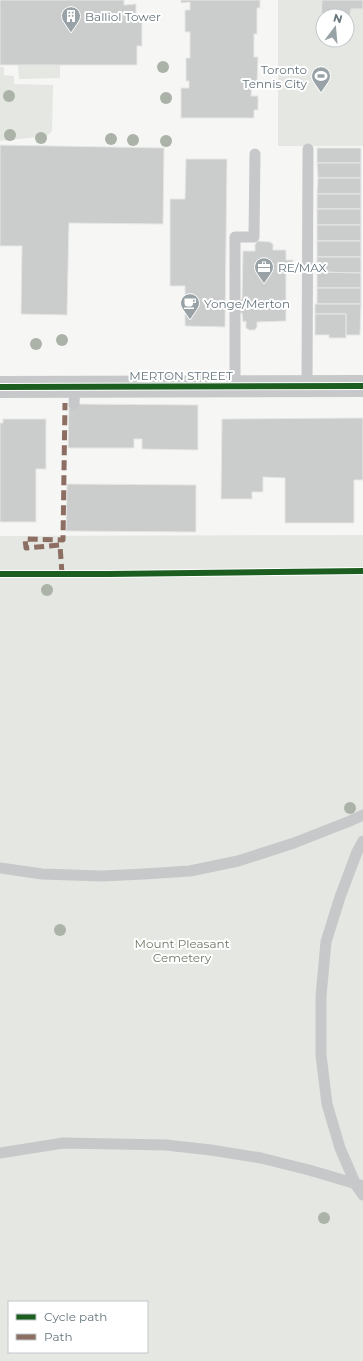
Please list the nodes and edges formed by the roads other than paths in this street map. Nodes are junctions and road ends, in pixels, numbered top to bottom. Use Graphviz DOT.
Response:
graph roads {
  1 [pos="308,149"];
  2 [pos="255,154"];
  3 [pos="0,386"];
  4 [pos="235,386"];
  5 [pos="307,386"];
  6 [pos="363,386"];
  7 [pos="363,814"];
  8 [pos="363,841"];
  9 [pos="0,868"];
  10 [pos="0,1153"];
  11 [pos="359,1185"];
  12 [pos="363,1195"];
  1 -- 5 [label="lane"];
  2 -- 4 [label="lane"];
  3 -- 4 [label="street, MERTON STREET"];
  4 -- 5 [label="street, MERTON STREET"];
  5 -- 6 [label="street, MERTON STREET"];
  7 -- 9 [label="lane"];
  8 -- 11 [label="lane"];
  10 -- 11 [label="lane"];
  11 -- 12 [label="lane"];
}
